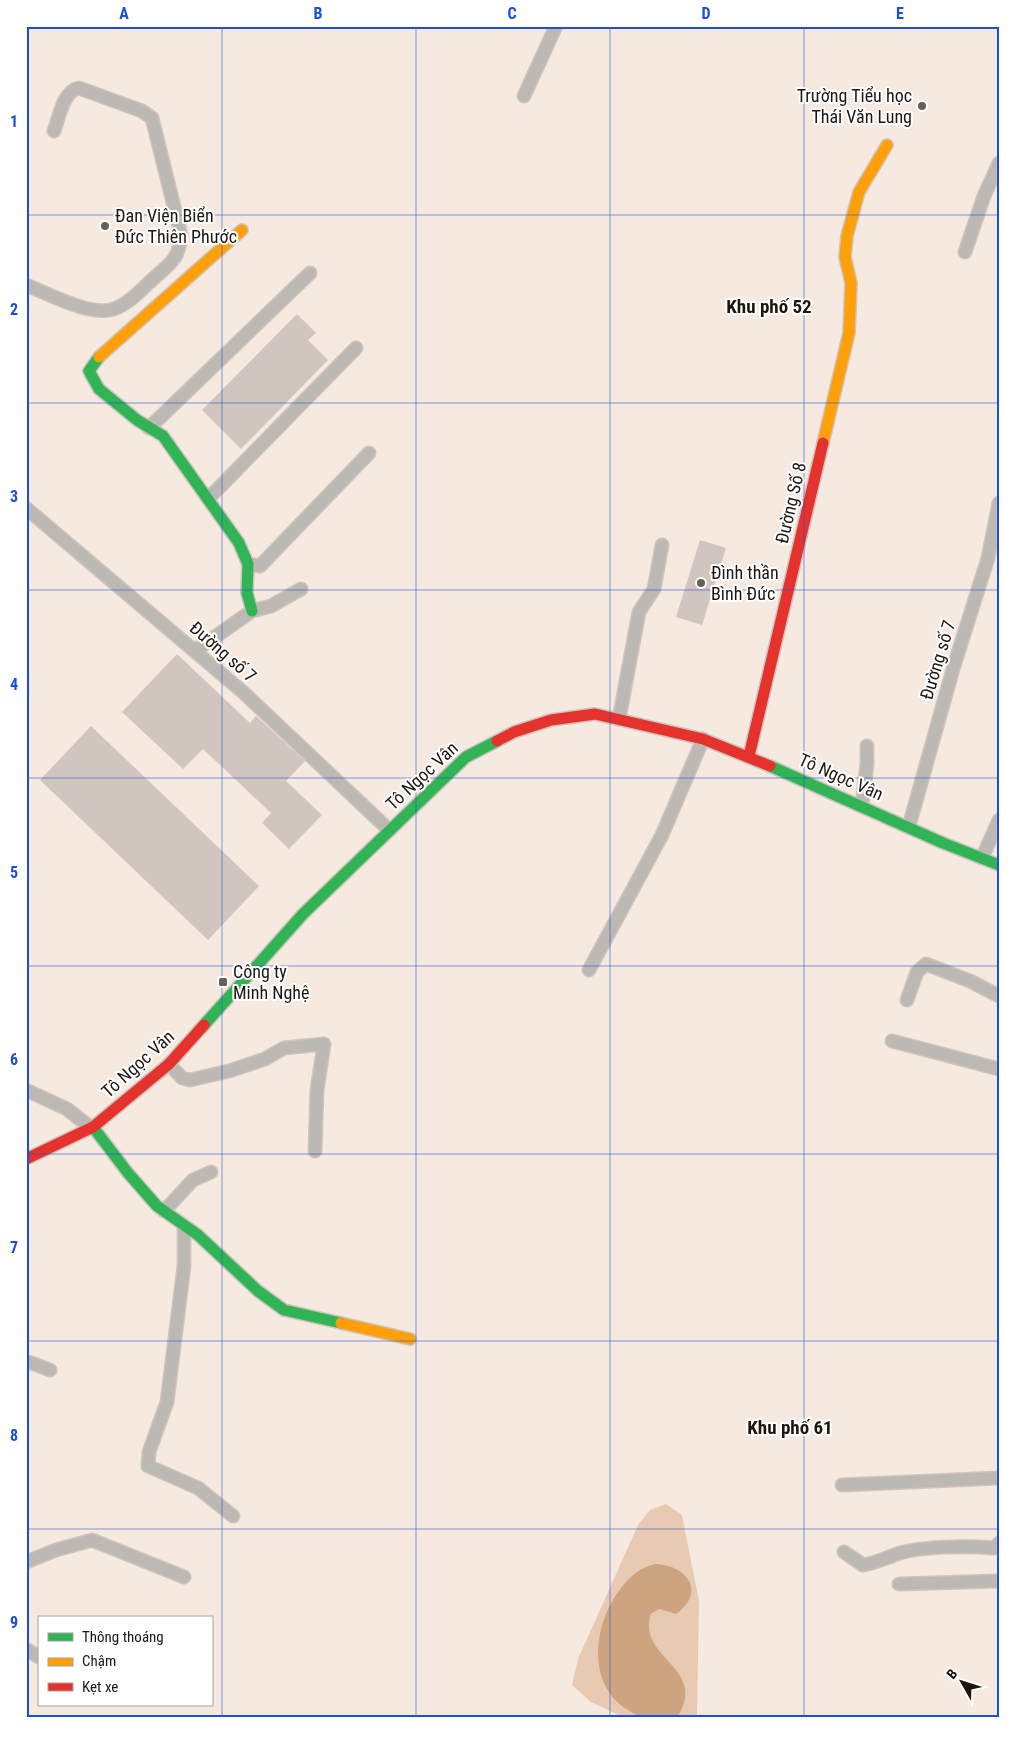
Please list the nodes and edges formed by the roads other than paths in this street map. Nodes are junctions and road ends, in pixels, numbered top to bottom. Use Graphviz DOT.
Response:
graph roads {
  1 [pos="556,26"];
  2 [pos="524,96"];
  3 [pos="54,131"];
  4 [pos="887,145"];
  5 [pos="999,163"];
  6 [pos="242,230"];
  7 [pos="965,252"];
  8 [pos="310,273"];
  9 [pos="26,285"];
  10 [pos="356,348"];
  11 [pos="150,428"];
  12 [pos="369,452"];
  13 [pos="208,499"];
  14 [pos="999,503"];
  15 [pos="26,508"];
  16 [pos="662,545"];
  17 [pos="994,549"];
  18 [pos="248,564"];
  19 [pos="301,589"];
  20 [pos="252,611"];
  21 [pos="195,651"];
  22 [pos="619,719"];
  23 [pos="703,739"];
  24 [pos="867,746"];
  25 [pos="749,756"];
  26 [pos="862,805"];
  27 [pos="999,820"];
  28 [pos="909,826"];
  29 [pos="389,830"];
  30 [pos="982,858"];
  31 [pos="999,865"];
  32 [pos="588,970"];
  33 [pos="999,996"];
  34 [pos="907,1000"];
  35 [pos="892,1041"];
  36 [pos="169,1064"];
  37 [pos="999,1068"];
  38 [pos="26,1090"];
  39 [pos="92,1128"];
  40 [pos="315,1151"];
  41 [pos="26,1159"];
  42 [pos="211,1172"];
  43 [pos="164,1211"];
  44 [pos="184,1226"];
  45 [pos="410,1339"];
  46 [pos="26,1362"];
  47 [pos="50,1370"];
  48 [pos="999,1478"];
  49 [pos="842,1484"];
  50 [pos="233,1516"];
  51 [pos="999,1543"];
  52 [pos="844,1552"];
  53 [pos="26,1562"];
  54 [pos="184,1577"];
  55 [pos="999,1582"];
  56 [pos="899,1584"];
  57 [pos="26,1649"];
  58 [pos="38,1656"];
  1 -- 2 [label="street"];
  3 -- 9 [label="street"];
  4 -- 25 [label="street, Đường Số 8"];
  5 -- 7 [label="street"];
  6 -- 11 [label="street"];
  8 -- 11 [label="street"];
  10 -- 13 [label="street"];
  11 -- 13 [label="street"];
  12 -- 18 [label="street"];
  13 -- 18 [label="street"];
  14 -- 17 [label="street, Đường số 7"];
  15 -- 21 [label="street, Đường số 7"];
  16 -- 22 [label="street"];
  17 -- 28 [label="street, Đường số 7"];
  18 -- 20 [label="street"];
  19 -- 20 [label="street"];
  20 -- 21 [label="street"];
  21 -- 29 [label="street, Đường số 7"];
  22 -- 23 [label="street, Tô Ngọc Vân"];
  22 -- 29 [label="street, Tô Ngọc Vân"];
  23 -- 25 [label="street, Tô Ngọc Vân"];
  23 -- 32 [label="street"];
  24 -- 26 [label="street"];
  25 -- 26 [label="street, Tô Ngọc Vân"];
  26 -- 28 [label="street, Tô Ngọc Vân"];
  27 -- 30 [label="street"];
  28 -- 30 [label="street, Tô Ngọc Vân"];
  29 -- 36 [label="street, Tô Ngọc Vân"];
  30 -- 31 [label="street, Tô Ngọc Vân"];
  33 -- 34 [label="street"];
  35 -- 37 [label="street"];
  36 -- 39 [label="street, Tô Ngọc Vân"];
  36 -- 40 [label="street"];
  38 -- 39 [label="street"];
  39 -- 41 [label="street, Tô Ngọc Vân"];
  39 -- 43 [label="street"];
  42 -- 43 [label="street"];
  43 -- 44 [label="street"];
  44 -- 45 [label="street"];
  44 -- 50 [label="street"];
  46 -- 47 [label="street"];
  48 -- 49 [label="street"];
  51 -- 52 [label="street"];
  53 -- 54 [label="street"];
  55 -- 56 [label="street"];
  57 -- 58 [label="street"];
}
